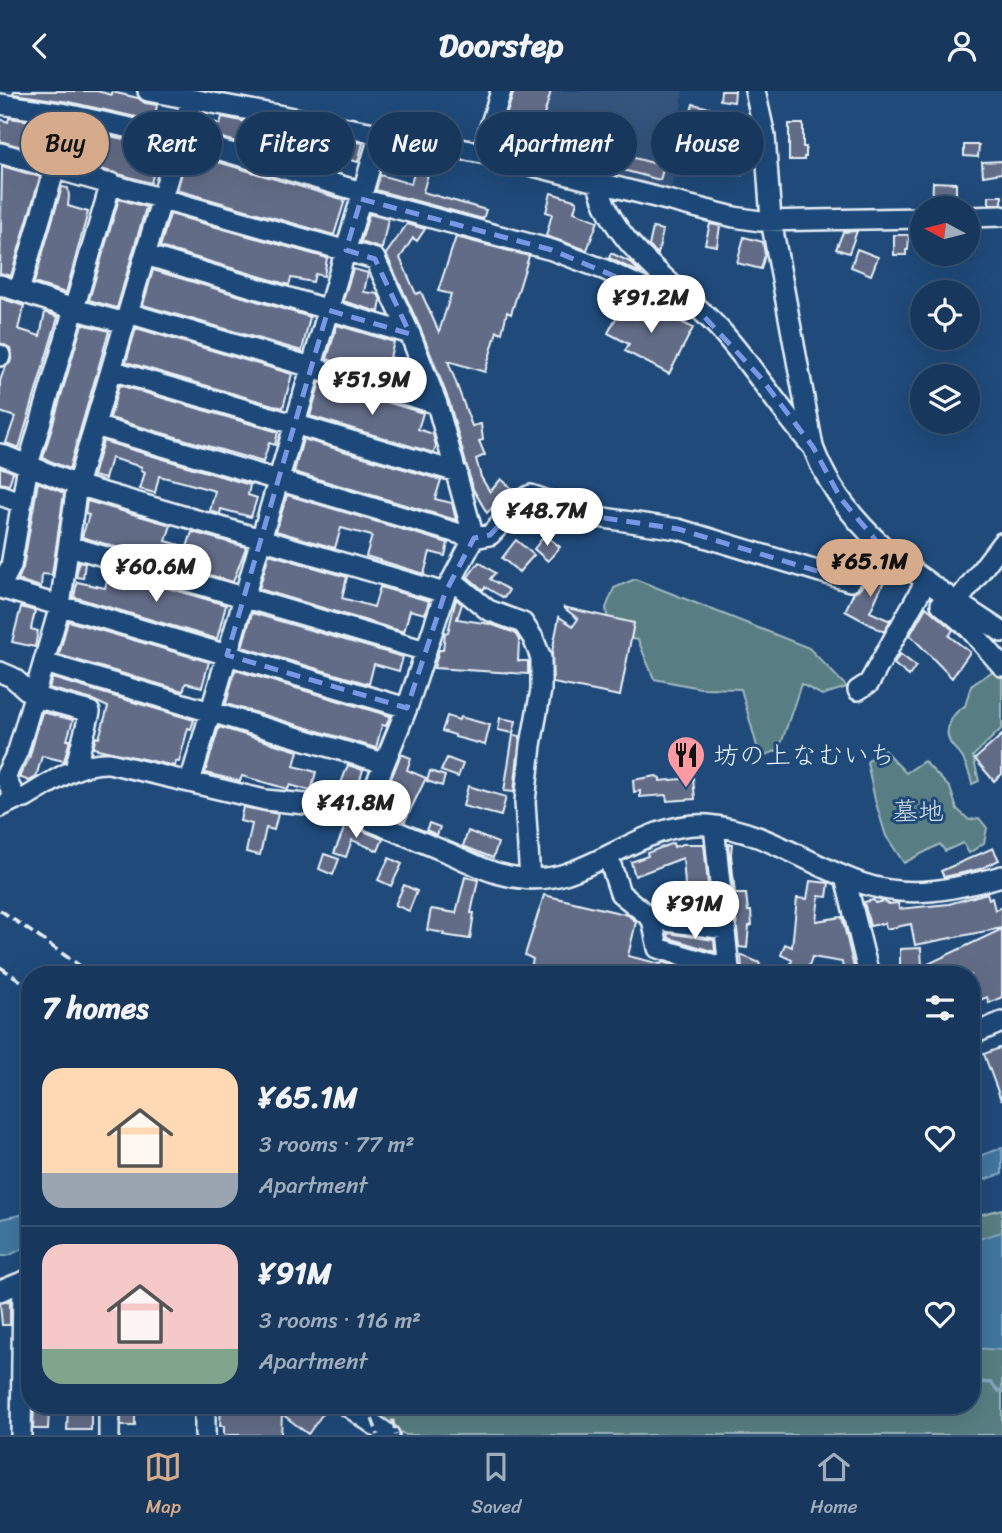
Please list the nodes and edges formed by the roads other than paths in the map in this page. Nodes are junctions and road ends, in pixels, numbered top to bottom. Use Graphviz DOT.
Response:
graph roads {
  1 [pos="148,91"];
  2 [pos="501,91"];
  3 [pos="755,91"];
  4 [pos="191,100"];
  5 [pos="0,104"];
  6 [pos="187,112"];
  7 [pos="495,112"];
  8 [pos="123,127"];
  9 [pos="368,131"];
  10 [pos="222,152"];
  11 [pos="0,155"];
  12 [pos="21,160"];
  13 [pos="53,175"];
  14 [pos="81,175"];
  15 [pos="169,175"];
  16 [pos="368,175"];
  17 [pos="564,175"];
  18 [pos="111,183"];
  19 [pos="598,184"];
  20 [pos="362,196"];
  21 [pos="162,198"];
  22 [pos="1002,216"];
  23 [pos="980,217"];
  24 [pos="910,218"];
  25 [pos="771,220"];
  26 [pos="346,250"];
  27 [pos="145,255"];
  28 [pos="0,285"];
  29 [pos="19,291"];
  30 [pos="687,298"];
  31 [pos="74,309"];
  32 [pos="328,310"];
  33 [pos="126,318"];
  34 [pos="410,334"];
  35 [pos="312,367"];
  36 [pos="111,370"];
  37 [pos="437,404"];
  38 [pos="295,424"];
  39 [pos="95,426"];
  40 [pos="813,447"];
  41 [pos="0,454"];
  42 [pos="28,465"];
  43 [pos="457,472"];
  44 [pos="278,480"];
  45 [pos="77,485"];
  46 [pos="0,495"];
  47 [pos="22,503"];
  48 [pos="474,538"];
  49 [pos="261,539"];
  50 [pos="1002,543"];
  51 [pos="879,544"];
  52 [pos="69,546"];
  53 [pos="924,585"];
  54 [pos="448,587"];
  55 [pos="0,588"];
  56 [pos="244,597"];
  57 [pos="957,602"];
  58 [pos="60,606"];
  59 [pos="1002,632"];
  60 [pos="426,651"];
  61 [pos="227,655"];
  62 [pos="44,663"];
  63 [pos="1002,666"];
  64 [pos="0,672"];
  65 [pos="858,690"];
  66 [pos="35,697"];
  67 [pos="407,708"];
  68 [pos="210,712"];
  69 [pos="384,763"];
  70 [pos="75,769"];
  71 [pos="190,782"];
  72 [pos="8,803"];
  73 [pos="362,818"];
  74 [pos="714,826"];
  75 [pos="607,856"];
  76 [pos="1002,876"];
  77 [pos="845,877"];
  78 [pos="530,879"];
  79 [pos="652,919"];
  80 [pos="726,929"];
  81 [pos="719,966"];
  82 [pos="729,966"];
  83 [pos="867,966"];
  84 [pos="1002,1022"];
  85 [pos="980,1031"];
  86 [pos="21,1282"];
  87 [pos="0,1291"];
  88 [pos="22,1414"];
  89 [pos="109,1414"];
  90 [pos="205,1414"];
  91 [pos="353,1414"];
  92 [pos="364,1428"];
  93 [pos="21,1435"];
  94 [pos="109,1435"];
  95 [pos="205,1435"];
  96 [pos="389,1435"];
  1 -- 4 [label="street"];
  2 -- 7 [label="street"];
  3 -- 25 [label="street"];
  4 -- 6 [label="street"];
  4 -- 9 [label="street"];
  5 -- 8 [label="street"];
  10 -- 20 [label="street"];
  11 -- 12 [label="street"];
  13 -- 29 [label="street"];
  14 -- 18 [label="street"];
  15 -- 21 [label="street"];
  16 -- 20 [label="street"];
  17 -- 19 [label="street"];
  18 -- 21 [label="street"];
  18 -- 31 [label="street"];
  19 -- 25 [label="street"];
  19 -- 30 [label="street"];
  20 -- 26 [label="street"];
  20 -- 30 [label="street"];
  21 -- 26 [label="street"];
  21 -- 27 [label="street"];
  22 -- 23 [label="street"];
  24 -- 25 [label="street"];
  25 -- 40 [label="street"];
  26 -- 32 [label="street"];
  26 -- 34 [label="street"];
  27 -- 32 [label="street"];
  27 -- 33 [label="street"];
  28 -- 29 [label="street"];
  29 -- 31 [label="street"];
  30 -- 40 [label="street"];
  31 -- 33 [label="street"];
  31 -- 42 [label="street"];
  32 -- 34 [label="street"];
  32 -- 35 [label="street"];
  33 -- 35 [label="street"];
  33 -- 36 [label="street"];
  34 -- 37 [label="street"];
  35 -- 37 [label="street"];
  35 -- 38 [label="street"];
  36 -- 38 [label="street"];
  36 -- 39 [label="street"];
  37 -- 43 [label="street"];
  38 -- 43 [label="street"];
  38 -- 44 [label="street"];
  39 -- 44 [label="street"];
  39 -- 45 [label="street"];
  40 -- 51 [label="street"];
  41 -- 42 [label="street"];
  42 -- 45 [label="street"];
  42 -- 47 [label="street"];
  43 -- 48 [label="street"];
  44 -- 48 [label="street"];
  44 -- 49 [label="street"];
  45 -- 49 [label="street"];
  45 -- 52 [label="street"];
  46 -- 47 [label="street"];
  47 -- 55 [label="street"];
  48 -- 51 [label="street"];
  48 -- 54 [label="street"];
  49 -- 54 [label="street"];
  49 -- 56 [label="street"];
  50 -- 57 [label="street"];
  51 -- 53 [label="street"];
  52 -- 56 [label="street"];
  52 -- 58 [label="street"];
  53 -- 57 [label="street"];
  53 -- 63 [label="street"];
  53 -- 65 [label="street"];
  54 -- 60 [label="street"];
  54 -- 78 [label="street"];
  55 -- 58 [label="street"];
  56 -- 60 [label="street"];
  56 -- 61 [label="street"];
  57 -- 59 [label="street"];
  58 -- 61 [label="street"];
  58 -- 62 [label="street"];
  60 -- 67 [label="street"];
  61 -- 67 [label="street"];
  61 -- 68 [label="street"];
  62 -- 66 [label="street"];
  62 -- 68 [label="street"];
  64 -- 66 [label="street"];
  66 -- 70 [label="street"];
  66 -- 72 [label="street"];
  67 -- 69 [label="street"];
  68 -- 69 [label="street"];
  68 -- 71 [label="street"];
  69 -- 73 [label="street"];
  70 -- 71 [label="street"];
  70 -- 72 [label="street"];
  71 -- 73 [label="street"];
  73 -- 78 [label="street"];
  74 -- 75 [label="street"];
  74 -- 77 [label="street"];
  74 -- 80 [label="street"];
  75 -- 78 [label="street"];
  75 -- 79 [label="street"];
  76 -- 77 [label="street"];
  77 -- 83 [label="street"];
  79 -- 80 [label="street"];
  79 -- 81 [label="street"];
  80 -- 82 [label="street"];
  84 -- 85 [label="street"];
  86 -- 87 [label="street"];
  88 -- 93 [label="street"];
  89 -- 94 [label="street"];
  90 -- 95 [label="street"];
  91 -- 92 [label="street"];
  92 -- 96 [label="street"];
}
